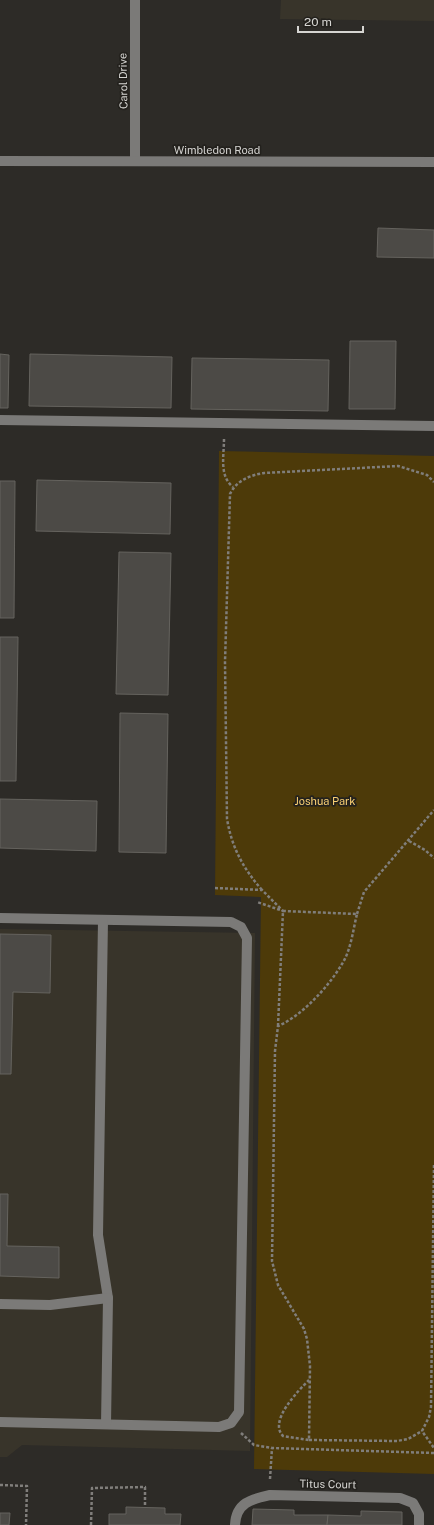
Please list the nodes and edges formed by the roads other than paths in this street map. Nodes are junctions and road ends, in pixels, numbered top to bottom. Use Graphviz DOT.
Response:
graph roads {
  1 [pos="134,0"];
  2 [pos="0,161"];
  3 [pos="135,162"];
  4 [pos="434,162"];
  5 [pos="0,420"];
  6 [pos="434,426"];
  7 [pos="0,918"];
  8 [pos="103,920"];
  9 [pos="108,1298"];
  10 [pos="0,1304"];
  11 [pos="0,1422"];
  12 [pos="106,1424"];
  13 [pos="235,1525"];
  14 [pos="419,1525"];
  1 -- 3 [label="street, Carol Drive"];
  2 -- 3 [label="street, Wimbledon Road"];
  3 -- 4 [label="street, Wimbledon Road"];
  5 -- 6 [label="street"];
  7 -- 8 [label="street"];
  8 -- 9 [label="street"];
  8 -- 12 [label="street"];
  9 -- 10 [label="street"];
  9 -- 12 [label="street"];
  11 -- 12 [label="street"];
  13 -- 14 [label="street, Titus Court"];
}
